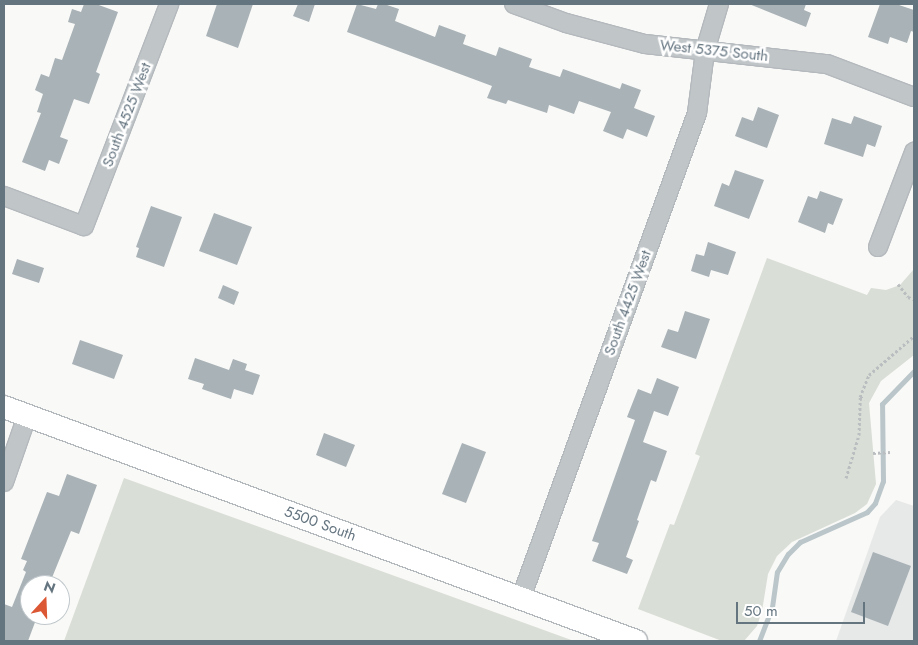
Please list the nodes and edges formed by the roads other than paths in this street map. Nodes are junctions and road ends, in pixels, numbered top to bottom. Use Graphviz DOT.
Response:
graph roads {
  1 [pos="169,4"];
  2 [pos="514,4"];
  3 [pos="719,4"];
  4 [pos="705,51"];
  5 [pos="914,97"];
  6 [pos="914,152"];
  7 [pos="4,196"];
  8 [pos="878,247"];
  9 [pos="4,407"];
  10 [pos="27,416"];
  11 [pos="4,482"];
  12 [pos="521,598"];
  13 [pos="636,641"];
  1 -- 7 [label="street, South 4525 West"];
  2 -- 4 [label="street, West 5375 South"];
  3 -- 4 [label="street, South 4425 West"];
  4 -- 5 [label="street, West 5375 South"];
  4 -- 12 [label="street, South 4425 West"];
  6 -- 8 [label="street"];
  9 -- 10 [label="main road, 5500 South"];
  10 -- 11 [label="street"];
  10 -- 12 [label="main road, 5500 South"];
  12 -- 13 [label="main road, 5500 South"];
}
